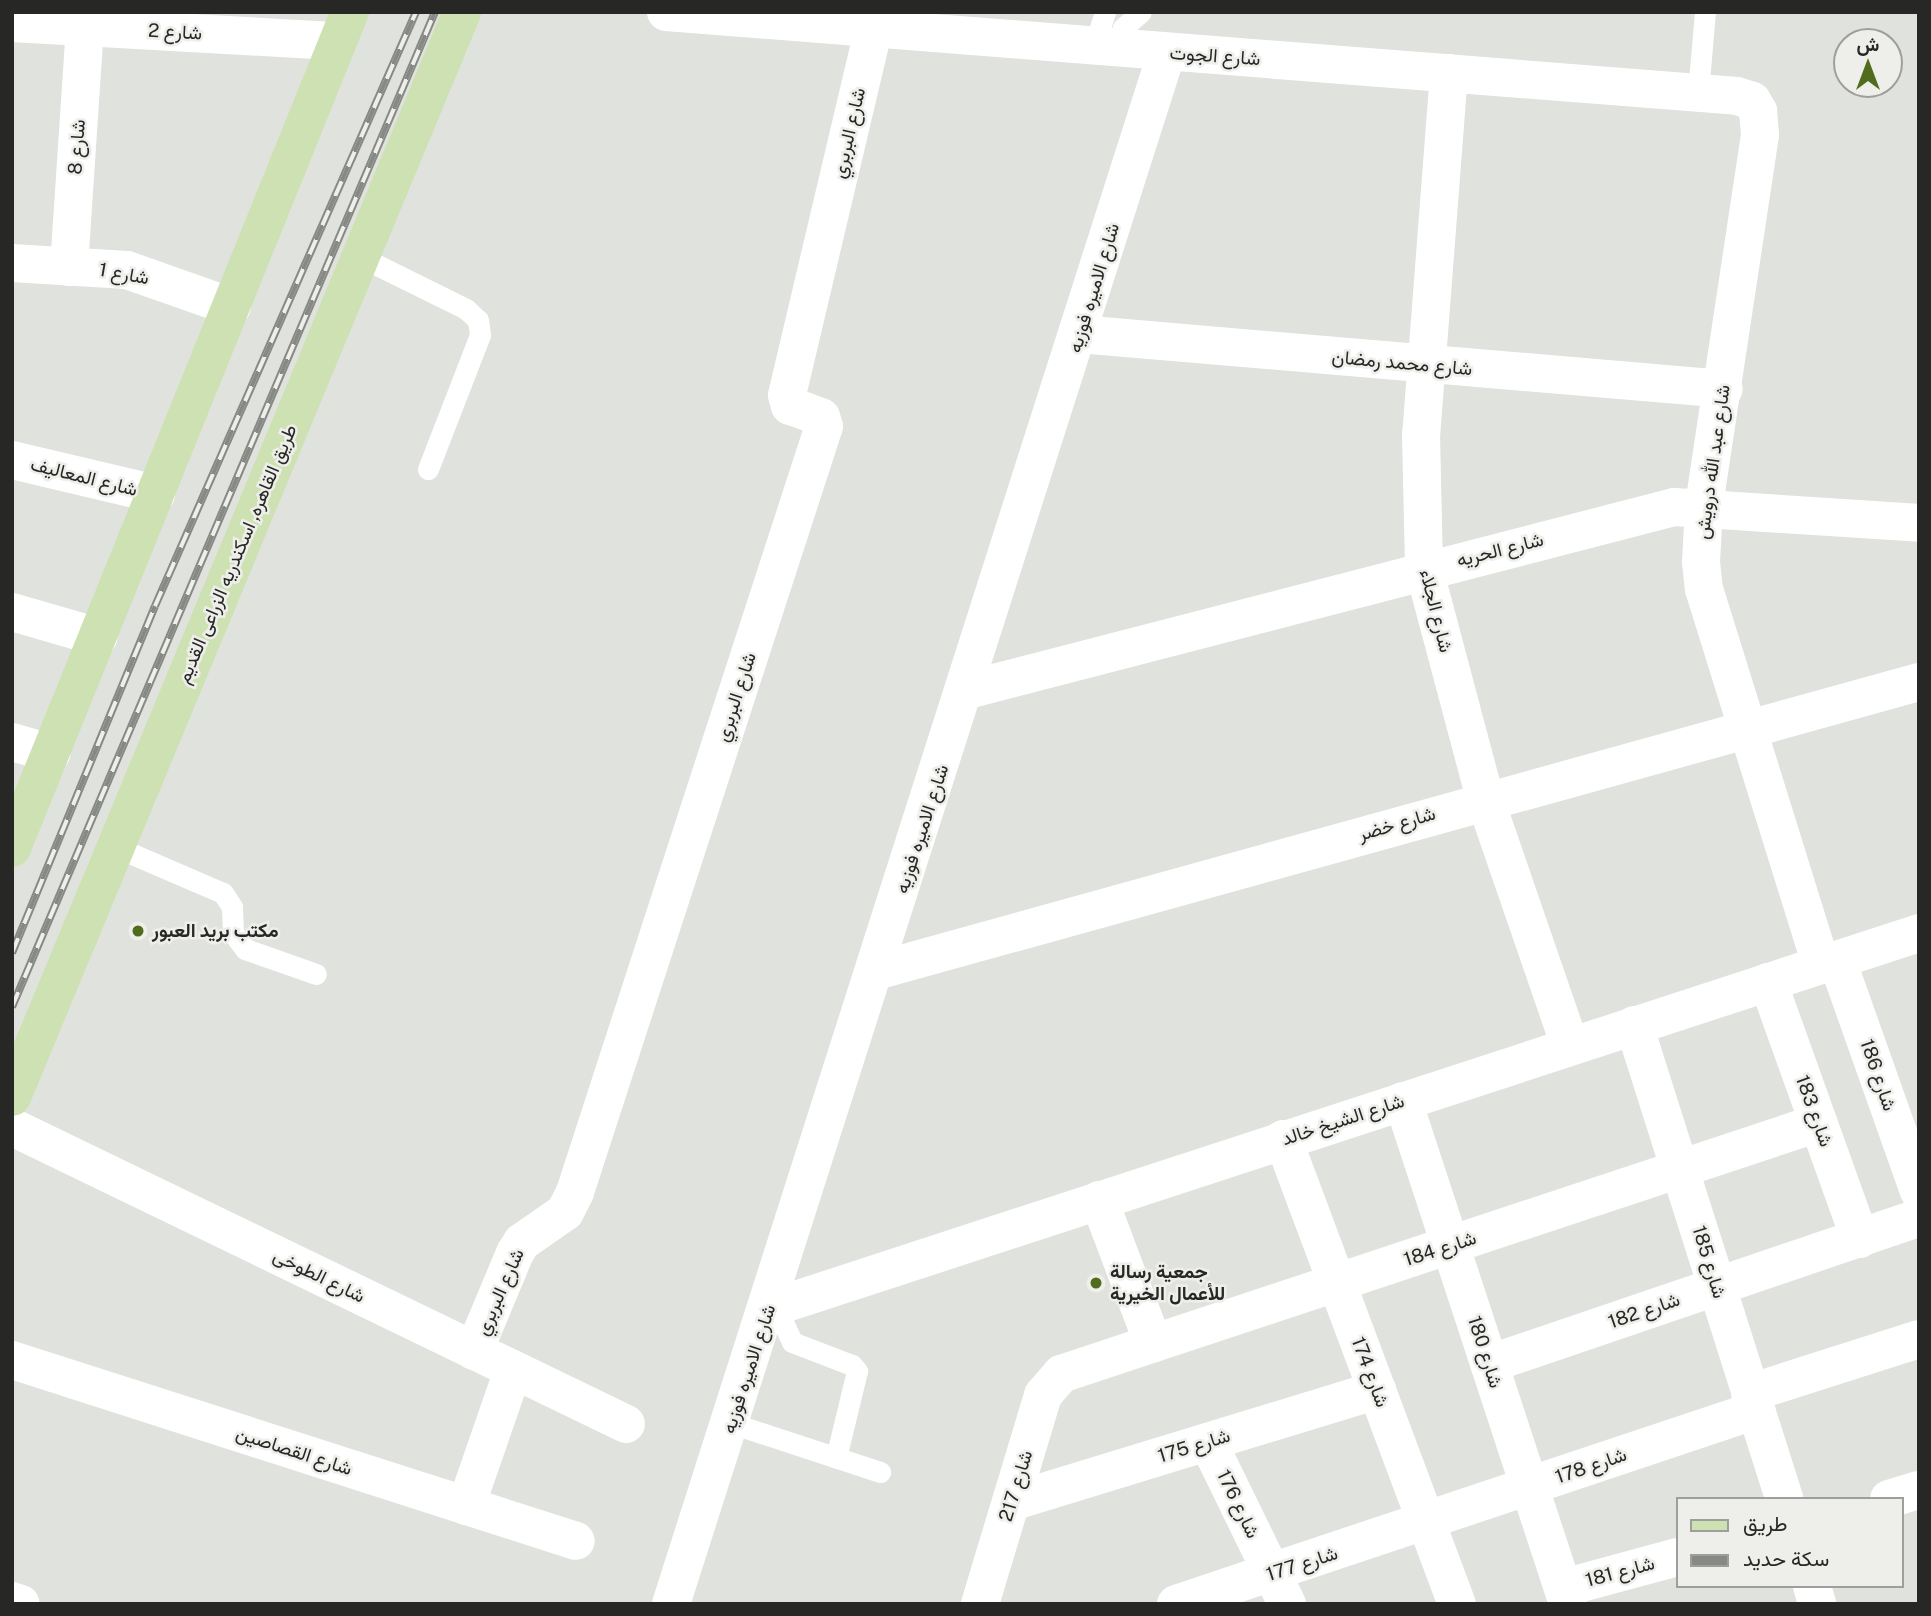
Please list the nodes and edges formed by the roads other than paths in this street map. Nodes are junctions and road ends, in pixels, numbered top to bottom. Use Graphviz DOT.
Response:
graph roads {
  1 [pos="462,12"];
  2 [pos="666,12"];
  3 [pos="1142,12"];
  4 [pos="1705,12"];
  5 [pos="133,21"];
  6 [pos="12,23"];
  7 [pos="927,23"];
  8 [pos="85,27"];
  9 [pos="344,27"];
  10 [pos="873,30"];
  11 [pos="1105,36"];
  12 [pos="1167,52"];
  13 [pos="1449,73"];
  14 [pos="1698,93"];
  15 [pos="1758,111"];
  16 [pos="361,257"];
  17 [pos="12,263"];
  18 [pos="69,267"];
  19 [pos="232,307"];
  20 [pos="1079,334"];
  21 [pos="1426,366"];
  22 [pos="1724,389"];
  23 [pos="12,460"];
  24 [pos="428,469"];
  25 [pos="156,494"];
  26 [pos="1704,507"];
  27 [pos="1919,523"];
  28 [pos="1424,569"];
  29 [pos="12,612"];
  30 [pos="98,637"];
  31 [pos="1919,682"];
  32 [pos="967,690"];
  33 [pos="1748,730"];
  34 [pos="12,742"];
  35 [pos="51,753"];
  36 [pos="1485,799"];
  37 [pos="116,846"];
  38 [pos="12,848"];
  39 [pos="1919,933"];
  40 [pos="1829,963"];
  41 [pos="876,971"];
  42 [pos="316,974"];
  43 [pos="1768,982"];
  44 [pos="1633,1026"];
  45 [pos="1570,1046"];
  46 [pos="1903,1096"];
  47 [pos="12,1097"];
  48 [pos="1403,1101"];
  49 [pos="1818,1123"];
  50 [pos="12,1127"];
  51 [pos="1283,1139"];
  52 [pos="1680,1169"];
  53 [pos="1919,1191"];
  54 [pos="1099,1200"];
  55 [pos="1919,1218"];
  56 [pos="1860,1239"];
  57 [pos="1450,1245"];
  58 [pos="1336,1283"];
  59 [pos="1717,1286"];
  60 [pos="772,1308"];
  61 [pos="1919,1339"];
  62 [pos="1153,1343"];
  63 [pos="474,1351"];
  64 [pos="12,1360"];
  65 [pos="1489,1364"];
  66 [pos="513,1370"];
  67 [pos="1061,1374"];
  68 [pos="1377,1390"];
  69 [pos="1753,1402"];
  70 [pos="731,1423"];
  71 [pos="626,1424"];
  72 [pos="1208,1442"];
  73 [pos="836,1458"];
  74 [pos="880,1472"];
  75 [pos="1531,1487"];
  76 [pos="1919,1490"];
  77 [pos="1783,1497"];
  78 [pos="1896,1497"];
  79 [pos="1011,1502"];
  80 [pos="466,1506"];
  81 [pos="1427,1523"];
  82 [pos="576,1541"];
  83 [pos="1675,1558"];
  84 [pos="1279,1589"];
  85 [pos="1565,1596"];
  86 [pos="12,1601"];
  87 [pos="21,1604"];
  88 [pos="671,1604"];
  89 [pos="980,1604"];
  90 [pos="1177,1604"];
  91 [pos="1457,1604"];
  1 -- 16 [label="main road, طريق القاهره, اسكندريه الزراعى القديم"];
  2 -- 10 [label="street, شارع الجوت"];
  3 -- 11 [label="lane"];
  4 -- 14 [label="lane"];
  5 -- 8 [label="street, شارع 2"];
  5 -- 9 [label="street, شارع 2"];
  6 -- 8 [label="street, شارع 2"];
  7 -- 10 [label="street, شارع الجوت"];
  7 -- 11 [label="street, شارع الجوت"];
  8 -- 18 [label="street, شارع 8"];
  9 -- 19 [label="main road"];
  10 -- 63 [label="street, شارع البربري"];
  11 -- 12 [label="street, شارع الجوت"];
  12 -- 13 [label="street, شارع الجوت"];
  12 -- 20 [label="street, شارع الاميره فوزيه"];
  13 -- 14 [label="street, شارع الجوت"];
  13 -- 21 [label="street, شارع الجلاء"];
  14 -- 15 [label="street, شارع الجوت"];
  15 -- 22 [label="street, شارع عبد الله درويش"];
  16 -- 24 [label="lane"];
  16 -- 37 [label="main road, طريق القاهره, اسكندريه الزراعى القديم"];
  17 -- 18 [label="street, شارع 1"];
  18 -- 19 [label="street, شارع 1"];
  19 -- 25 [label="main road"];
  20 -- 21 [label="street, شارع محمد رمضان"];
  20 -- 32 [label="street, شارع الاميره فوزيه"];
  21 -- 22 [label="street, شارع محمد رمضان"];
  21 -- 28 [label="street, شارع الجلاء"];
  22 -- 26 [label="street, شارع عبد الله درويش"];
  23 -- 25 [label="street, شارع المعاليف"];
  25 -- 30 [label="main road"];
  26 -- 27 [label="street, شارع الحريه"];
  26 -- 28 [label="street, شارع الحريه"];
  26 -- 33 [label="street, شارع عبد الله درويش"];
  28 -- 32 [label="street, شارع الحريه"];
  28 -- 36 [label="street, شارع الجلاء"];
  29 -- 30 [label="street"];
  30 -- 35 [label="main road"];
  31 -- 33 [label="street, شارع خضر"];
  32 -- 41 [label="street, شارع الاميره فوزيه"];
  33 -- 36 [label="street, شارع خضر"];
  33 -- 40 [label="street, شارع عبد الله درويش"];
  34 -- 35 [label="street"];
  35 -- 38 [label="main road"];
  36 -- 41 [label="street, شارع خضر"];
  36 -- 45 [label="street, شارع الجلاء"];
  37 -- 42 [label="lane"];
  37 -- 47 [label="main road, طريق القاهره, اسكندريه الزراعى القديم"];
  39 -- 40 [label="street, شارع الشيخ خالد"];
  40 -- 43 [label="street, شارع الشيخ خالد"];
  40 -- 46 [label="street, شارع 186"];
  41 -- 60 [label="street, شارع الاميره فوزيه"];
  43 -- 44 [label="street, شارع الشيخ خالد"];
  43 -- 49 [label="street, شارع 183"];
  44 -- 45 [label="street, شارع الشيخ خالد"];
  44 -- 52 [label="street, شارع 185"];
  45 -- 48 [label="street, شارع الشيخ خالد"];
  46 -- 53 [label="street, شارع 186"];
  48 -- 51 [label="street, شارع الشيخ خالد"];
  48 -- 57 [label="street, شارع 180"];
  49 -- 52 [label="street, شارع 184"];
  49 -- 56 [label="street, شارع 183"];
  50 -- 63 [label="street, شارع الطوخى"];
  51 -- 54 [label="street, شارع الشيخ خالد"];
  51 -- 58 [label="street, شارع 174"];
  52 -- 57 [label="street, شارع 184"];
  52 -- 59 [label="street, شارع 185"];
  54 -- 60 [label="street, شارع الشيخ خالد"];
  54 -- 62 [label="street"];
  55 -- 56 [label="street, شارع 182"];
  56 -- 59 [label="street, شارع 182"];
  57 -- 58 [label="street, شارع 184"];
  57 -- 65 [label="street, شارع 180"];
  58 -- 62 [label="street, شارع 184"];
  58 -- 68 [label="street, شارع 174"];
  59 -- 65 [label="street, شارع 182"];
  59 -- 69 [label="street, شارع 185"];
  60 -- 70 [label="street, شارع الاميره فوزيه"];
  60 -- 73 [label="lane"];
  61 -- 69 [label="street, شارع 178"];
  62 -- 67 [label="street, شارع 184"];
  63 -- 66 [label="street, شارع الطوخى"];
  64 -- 80 [label="street, شارع القصاصين"];
  65 -- 75 [label="street, شارع 180"];
  66 -- 71 [label="street, شارع الطوخى"];
  66 -- 80 [label="street"];
  67 -- 79 [label="street, شارع 217"];
  68 -- 72 [label="street, شارع 175"];
  68 -- 81 [label="street, شارع 174"];
  69 -- 75 [label="street, شارع 178"];
  69 -- 77 [label="street, شارع 185"];
  70 -- 73 [label="lane"];
  70 -- 88 [label="street, شارع الاميره فوزيه"];
  72 -- 79 [label="street, شارع 175"];
  72 -- 84 [label="street, شارع 176"];
  73 -- 74 [label="lane"];
  75 -- 81 [label="street, شارع 178"];
  75 -- 85 [label="street, شارع 180"];
  76 -- 78 [label="street"];
  79 -- 89 [label="street, شارع 217"];
  80 -- 82 [label="street, شارع القصاصين"];
  81 -- 84 [label="street, شارع 177"];
  81 -- 91 [label="street, شارع 174"];
  83 -- 85 [label="street, شارع 181"];
  84 -- 90 [label="street, شارع 177"];
  86 -- 87 [label="street"];
}
